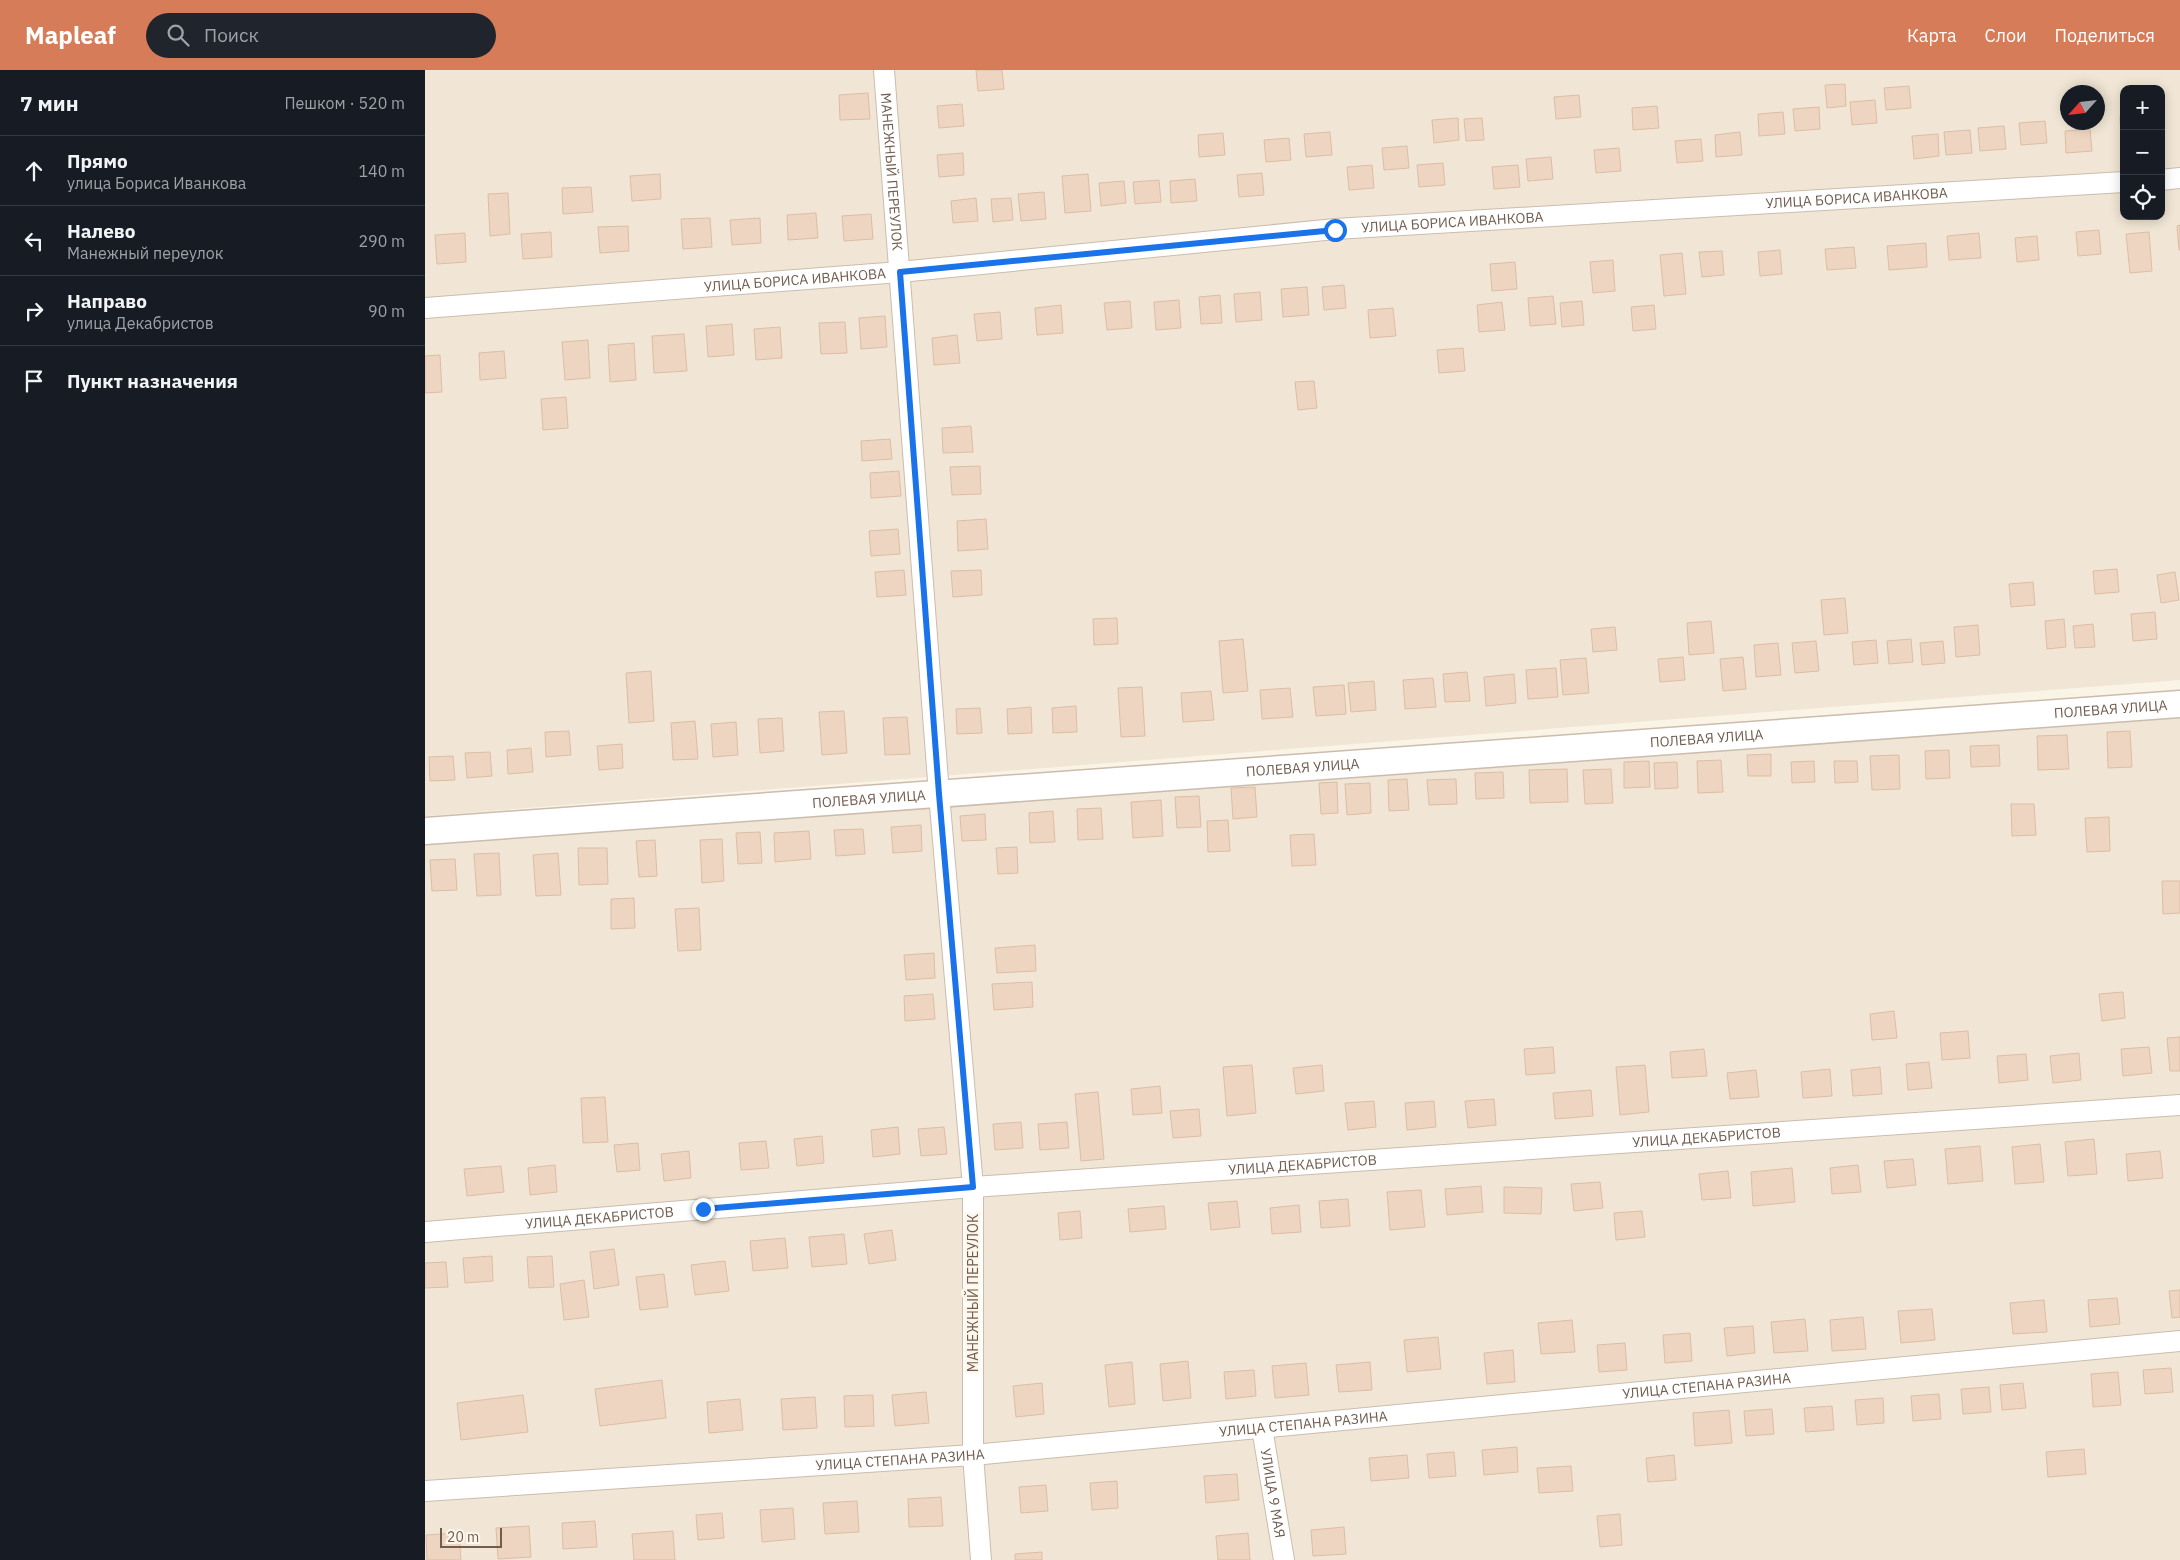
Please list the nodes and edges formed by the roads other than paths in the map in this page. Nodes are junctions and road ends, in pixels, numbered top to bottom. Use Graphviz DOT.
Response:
graph roads {
  1 [pos="884,70"];
  2 [pos="2180,178"];
  3 [pos="2165,180"];
  4 [pos="2120,182"];
  5 [pos="900,272"];
  6 [pos="425,308"];
  7 [pos="2180,704"];
  8 [pos="939,794"];
  9 [pos="425,831"];
  10 [pos="2180,1104"];
  11 [pos="973,1187"];
  12 [pos="425,1232"];
  13 [pos="2180,1341"];
  14 [pos="1262,1428"];
  15 [pos="973,1456"];
  16 [pos="425,1492"];
  17 [pos="981,1560"];
  18 [pos="1283,1560"];
  1 -- 5 [label="street, МАНЕЖНЫЙ ПЕРЕУЛОК"];
  2 -- 3 [label="street"];
  4 -- 5 [label="street, УЛИЦА БОРИСА ИВАНКОВА"];
  5 -- 6 [label="street, УЛИЦА БОРИСА ИВАНКОВА"];
  5 -- 8 [label="street, МАНЕЖНЫЙ ПЕРЕУЛОК"];
  7 -- 8 [label="street, ПОЛЕВАЯ УЛИЦА"];
  8 -- 9 [label="street, ПОЛЕВАЯ УЛИЦА"];
  8 -- 11 [label="street, МАНЕЖНЫЙ ПЕРЕУЛОК"];
  10 -- 11 [label="street, УЛИЦА ДЕКАБРИСТОВ"];
  11 -- 12 [label="street, УЛИЦА ДЕКАБРИСТОВ"];
  11 -- 15 [label="street, МАНЕЖНЫЙ ПЕРЕУЛОК"];
  13 -- 14 [label="street, УЛИЦА СТЕПАНА РАЗИНА"];
  14 -- 15 [label="street, УЛИЦА СТЕПАНА РАЗИНА"];
  14 -- 18 [label="street, УЛИЦА 9 МАЯ"];
  15 -- 16 [label="street, УЛИЦА СТЕПАНА РАЗИНА"];
  15 -- 17 [label="street, МАНЕЖНЫЙ ПЕРЕУЛОК"];
}
